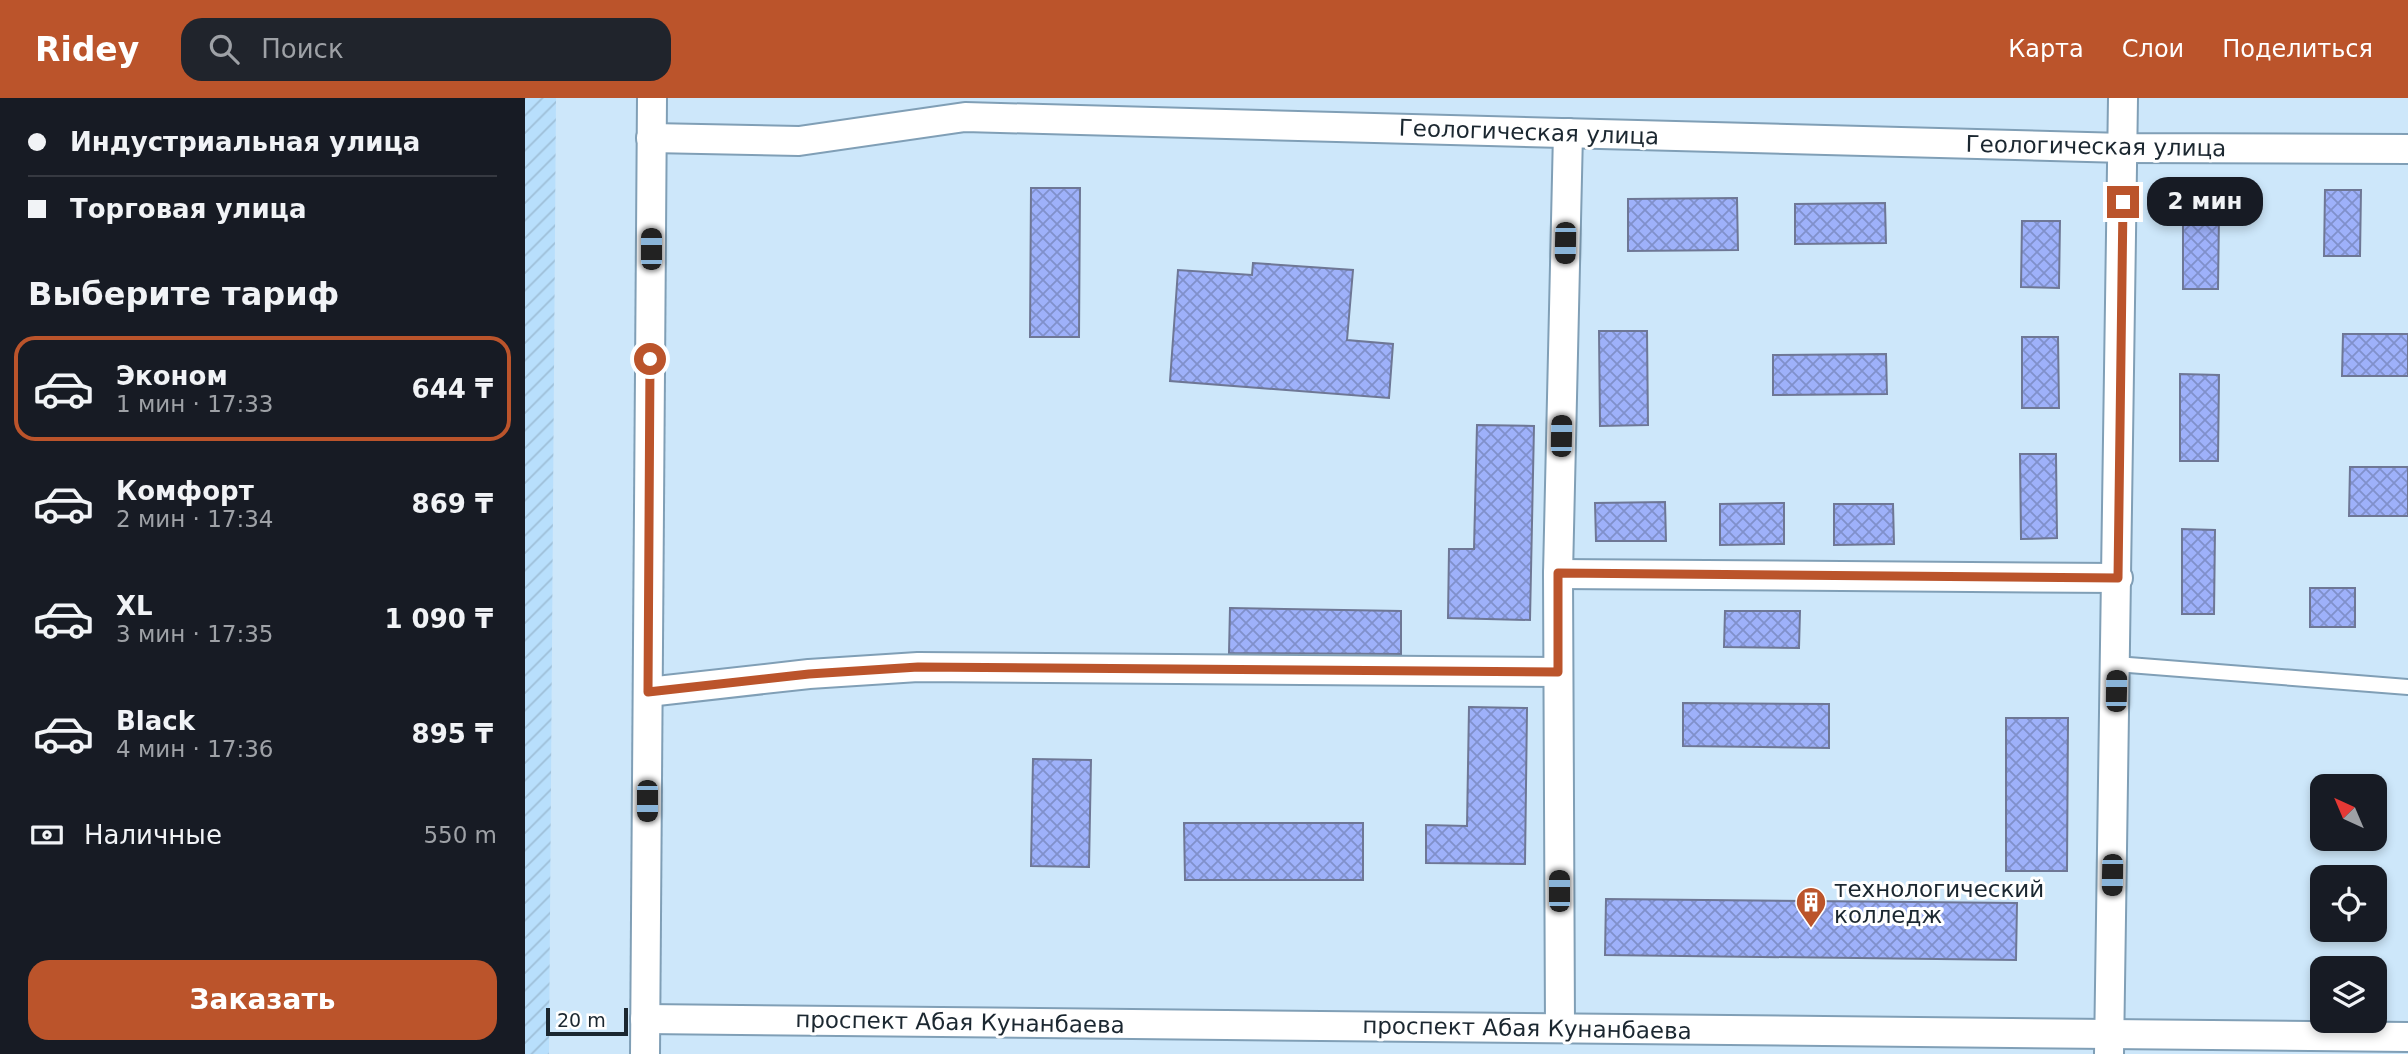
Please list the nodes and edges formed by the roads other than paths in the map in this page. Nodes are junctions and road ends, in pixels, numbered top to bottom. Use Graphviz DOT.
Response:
graph roads {
  1 [pos="652,98"];
  2 [pos="2123,98"];
  3 [pos="965,107"];
  4 [pos="1568,133"];
  5 [pos="651,138"];
  6 [pos="2124,148"];
  7 [pos="2408,149"];
  8 [pos="1558,573"];
  9 [pos="2118,578"];
  10 [pos="2116,664"];
  11 [pos="1558,672"];
  12 [pos="2408,687"];
  13 [pos="648,692"];
  14 [pos="645,1019"];
  15 [pos="1560,1028"];
  16 [pos="2408,1037"];
  17 [pos="2109,1044"];
  18 [pos="645,1054"];
  1 -- 5 [label="street"];
  2 -- 6 [label="street"];
  3 -- 4 [label="street, Геологическая улица"];
  3 -- 5 [label="street, Геологическая улица"];
  4 -- 6 [label="street, Геологическая улица"];
  4 -- 8 [label="street"];
  5 -- 13 [label="street"];
  6 -- 7 [label="street, Геологическая улица"];
  6 -- 9 [label="street"];
  8 -- 9 [label="street"];
  8 -- 11 [label="street"];
  9 -- 10 [label="street"];
  10 -- 12 [label="lane"];
  10 -- 17 [label="street"];
  11 -- 13 [label="street"];
  11 -- 15 [label="street"];
  13 -- 14 [label="street"];
  14 -- 15 [label="street, проспект Абая Кунанбаева"];
  14 -- 18 [label="street"];
  15 -- 17 [label="street, проспект Абая Кунанбаева"];
  16 -- 17 [label="street, проспект Абая Кунанбаева"];
}
